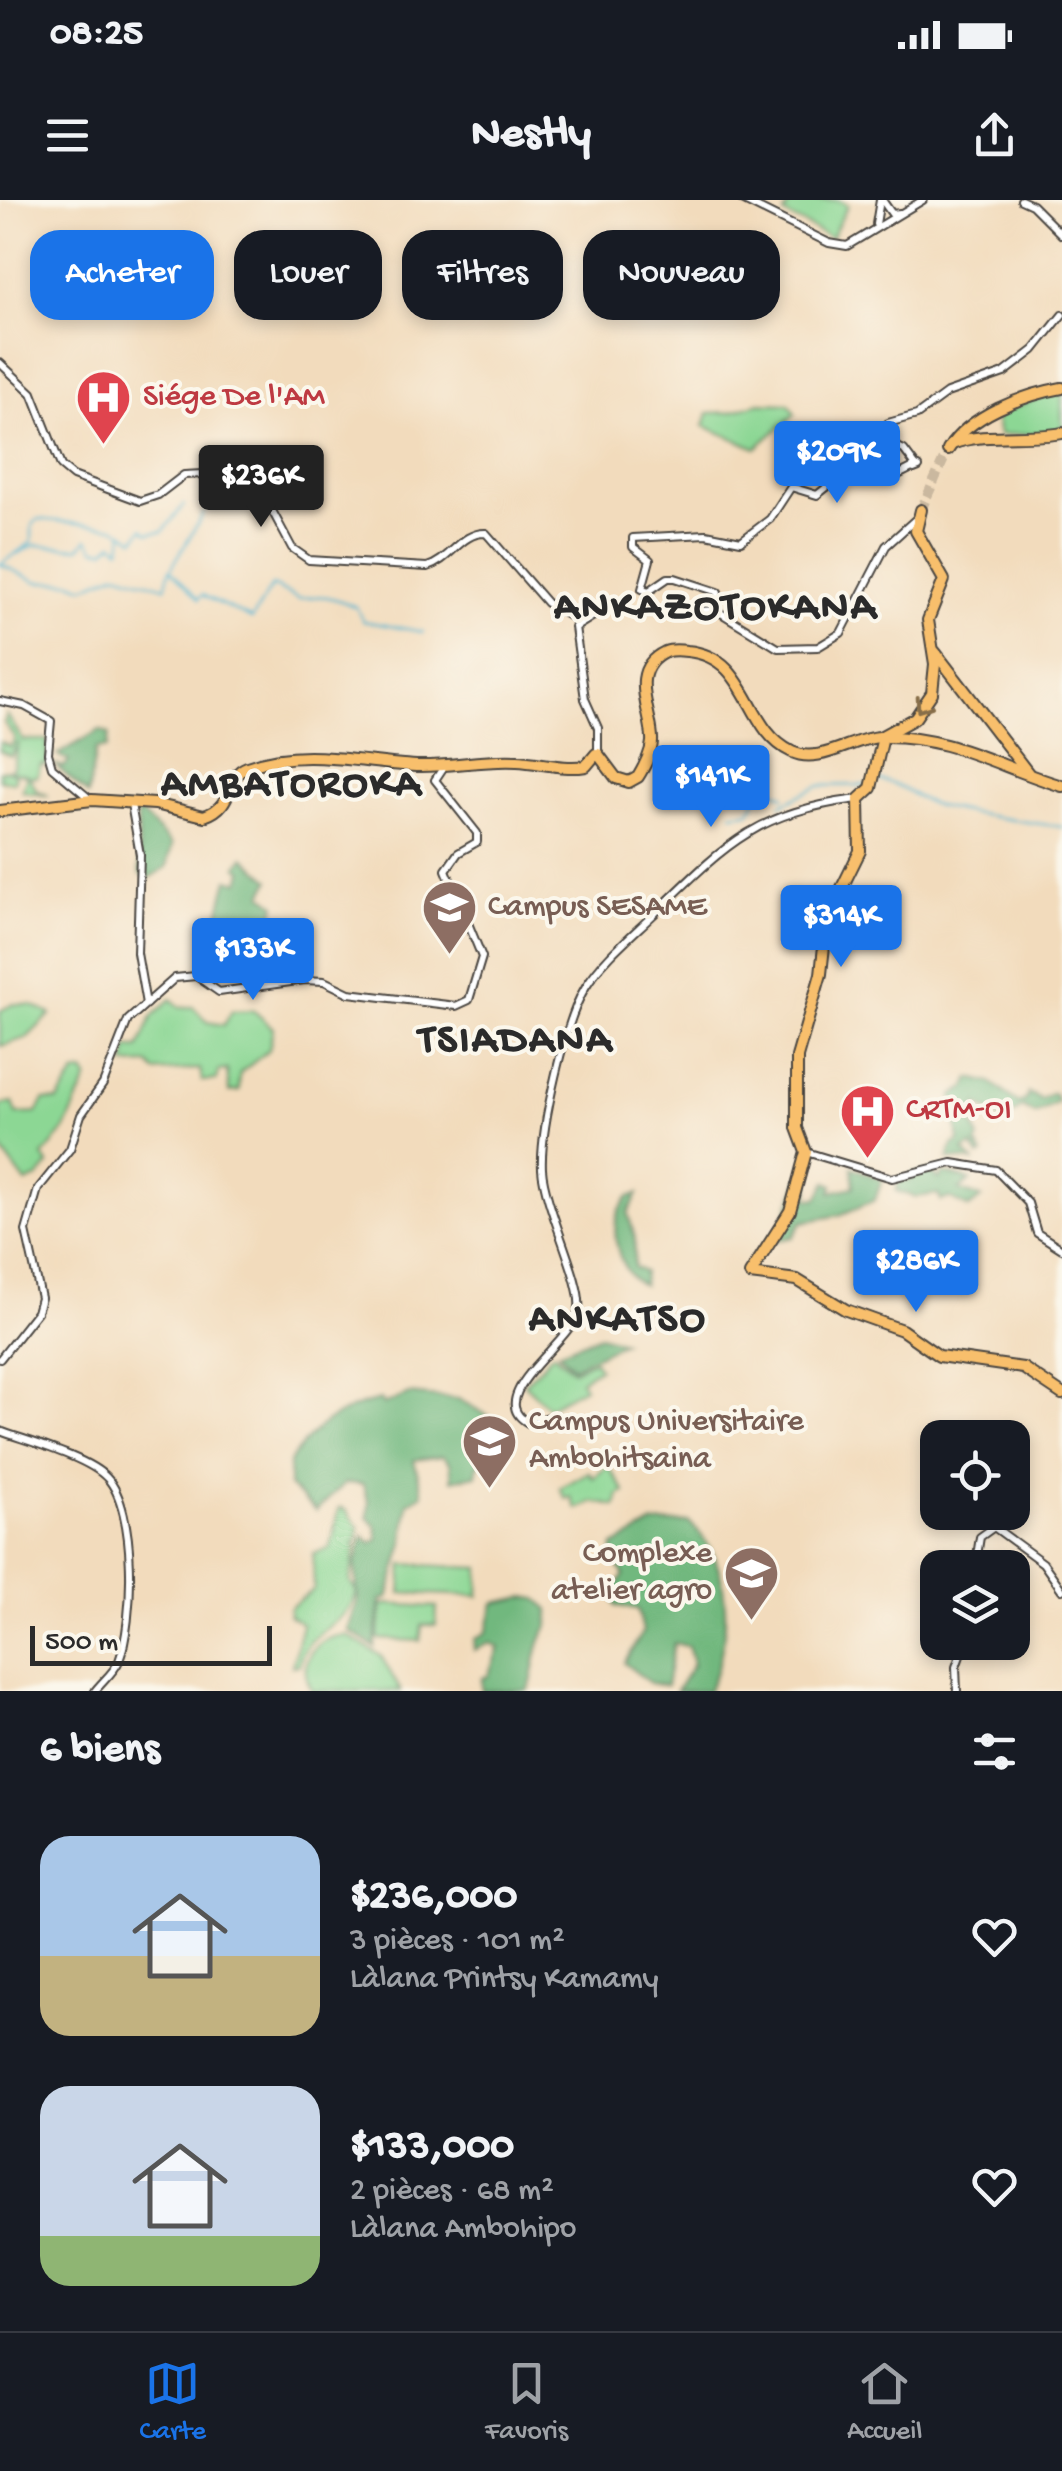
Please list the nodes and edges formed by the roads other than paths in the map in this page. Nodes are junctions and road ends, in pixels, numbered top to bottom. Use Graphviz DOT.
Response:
graph roads {
  1 [pos="742,200"];
  2 [pos="881,200"];
  3 [pos="923,200"];
  4 [pos="1021,200"];
  5 [pos="901,213"];
  6 [pos="876,226"];
  7 [pos="1062,234"];
  8 [pos="1059,318"];
  9 [pos="0,363"];
  10 [pos="1062,388"];
  11 [pos="1062,433"];
  12 [pos="966,434"];
  13 [pos="949,448"];
  14 [pos="913,524"];
  15 [pos="716,610"];
  16 [pos="576,624"];
  17 [pos="938,662"];
  18 [pos="0,701"];
  19 [pos="882,737"];
  20 [pos="597,757"];
  21 [pos="446,764"];
  22 [pos="1018,770"];
  23 [pos="1062,786"];
  24 [pos="92,800"];
  25 [pos="854,800"];
  26 [pos="131,804"];
  27 [pos="0,811"];
  28 [pos="146,1004"];
  29 [pos="806,1152"];
  30 [pos="1062,1249"];
  31 [pos="0,1358"];
  32 [pos="1062,1394"];
  33 [pos="556,1415"];
  34 [pos="0,1431"];
  35 [pos="978,1550"];
  36 [pos="1025,1550"];
  37 [pos="1030,1554"];
  38 [pos="1062,1590"];
  39 [pos="959,1660"];
  40 [pos="95,1691"];
  41 [pos="956,1691"];
  1 -- 6 [label="street"];
  2 -- 5 [label="street"];
  2 -- 6 [label="street"];
  3 -- 5 [label="street"];
  4 -- 7 [label="street"];
  5 -- 6 [label="street"];
  8 -- 15 [label="street"];
  9 -- 16 [label="street"];
  10 -- 12 [label="main road"];
  11 -- 12 [label="main road"];
  12 -- 13 [label="main road"];
  14 -- 15 [label="street"];
  14 -- 17 [label="main road"];
  15 -- 16 [label="street"];
  16 -- 20 [label="street"];
  17 -- 19 [label="main road, one-way"];
  17 -- 22 [label="main road"];
  18 -- 24 [label="street"];
  19 -- 20 [label="main road"];
  19 -- 22 [label="main road"];
  19 -- 25 [label="main road"];
  20 -- 21 [label="main road"];
  21 -- 26 [label="main road"];
  21 -- 28 [label="street"];
  22 -- 23 [label="main road"];
  24 -- 26 [label="main road"];
  24 -- 27 [label="main road"];
  25 -- 29 [label="main road"];
  25 -- 33 [label="street"];
  26 -- 28 [label="street"];
  28 -- 31 [label="street"];
  29 -- 30 [label="street"];
  29 -- 32 [label="main road"];
  34 -- 40 [label="street"];
  35 -- 36 [label="street"];
  37 -- 38 [label="street"];
  39 -- 41 [label="street"];
}
